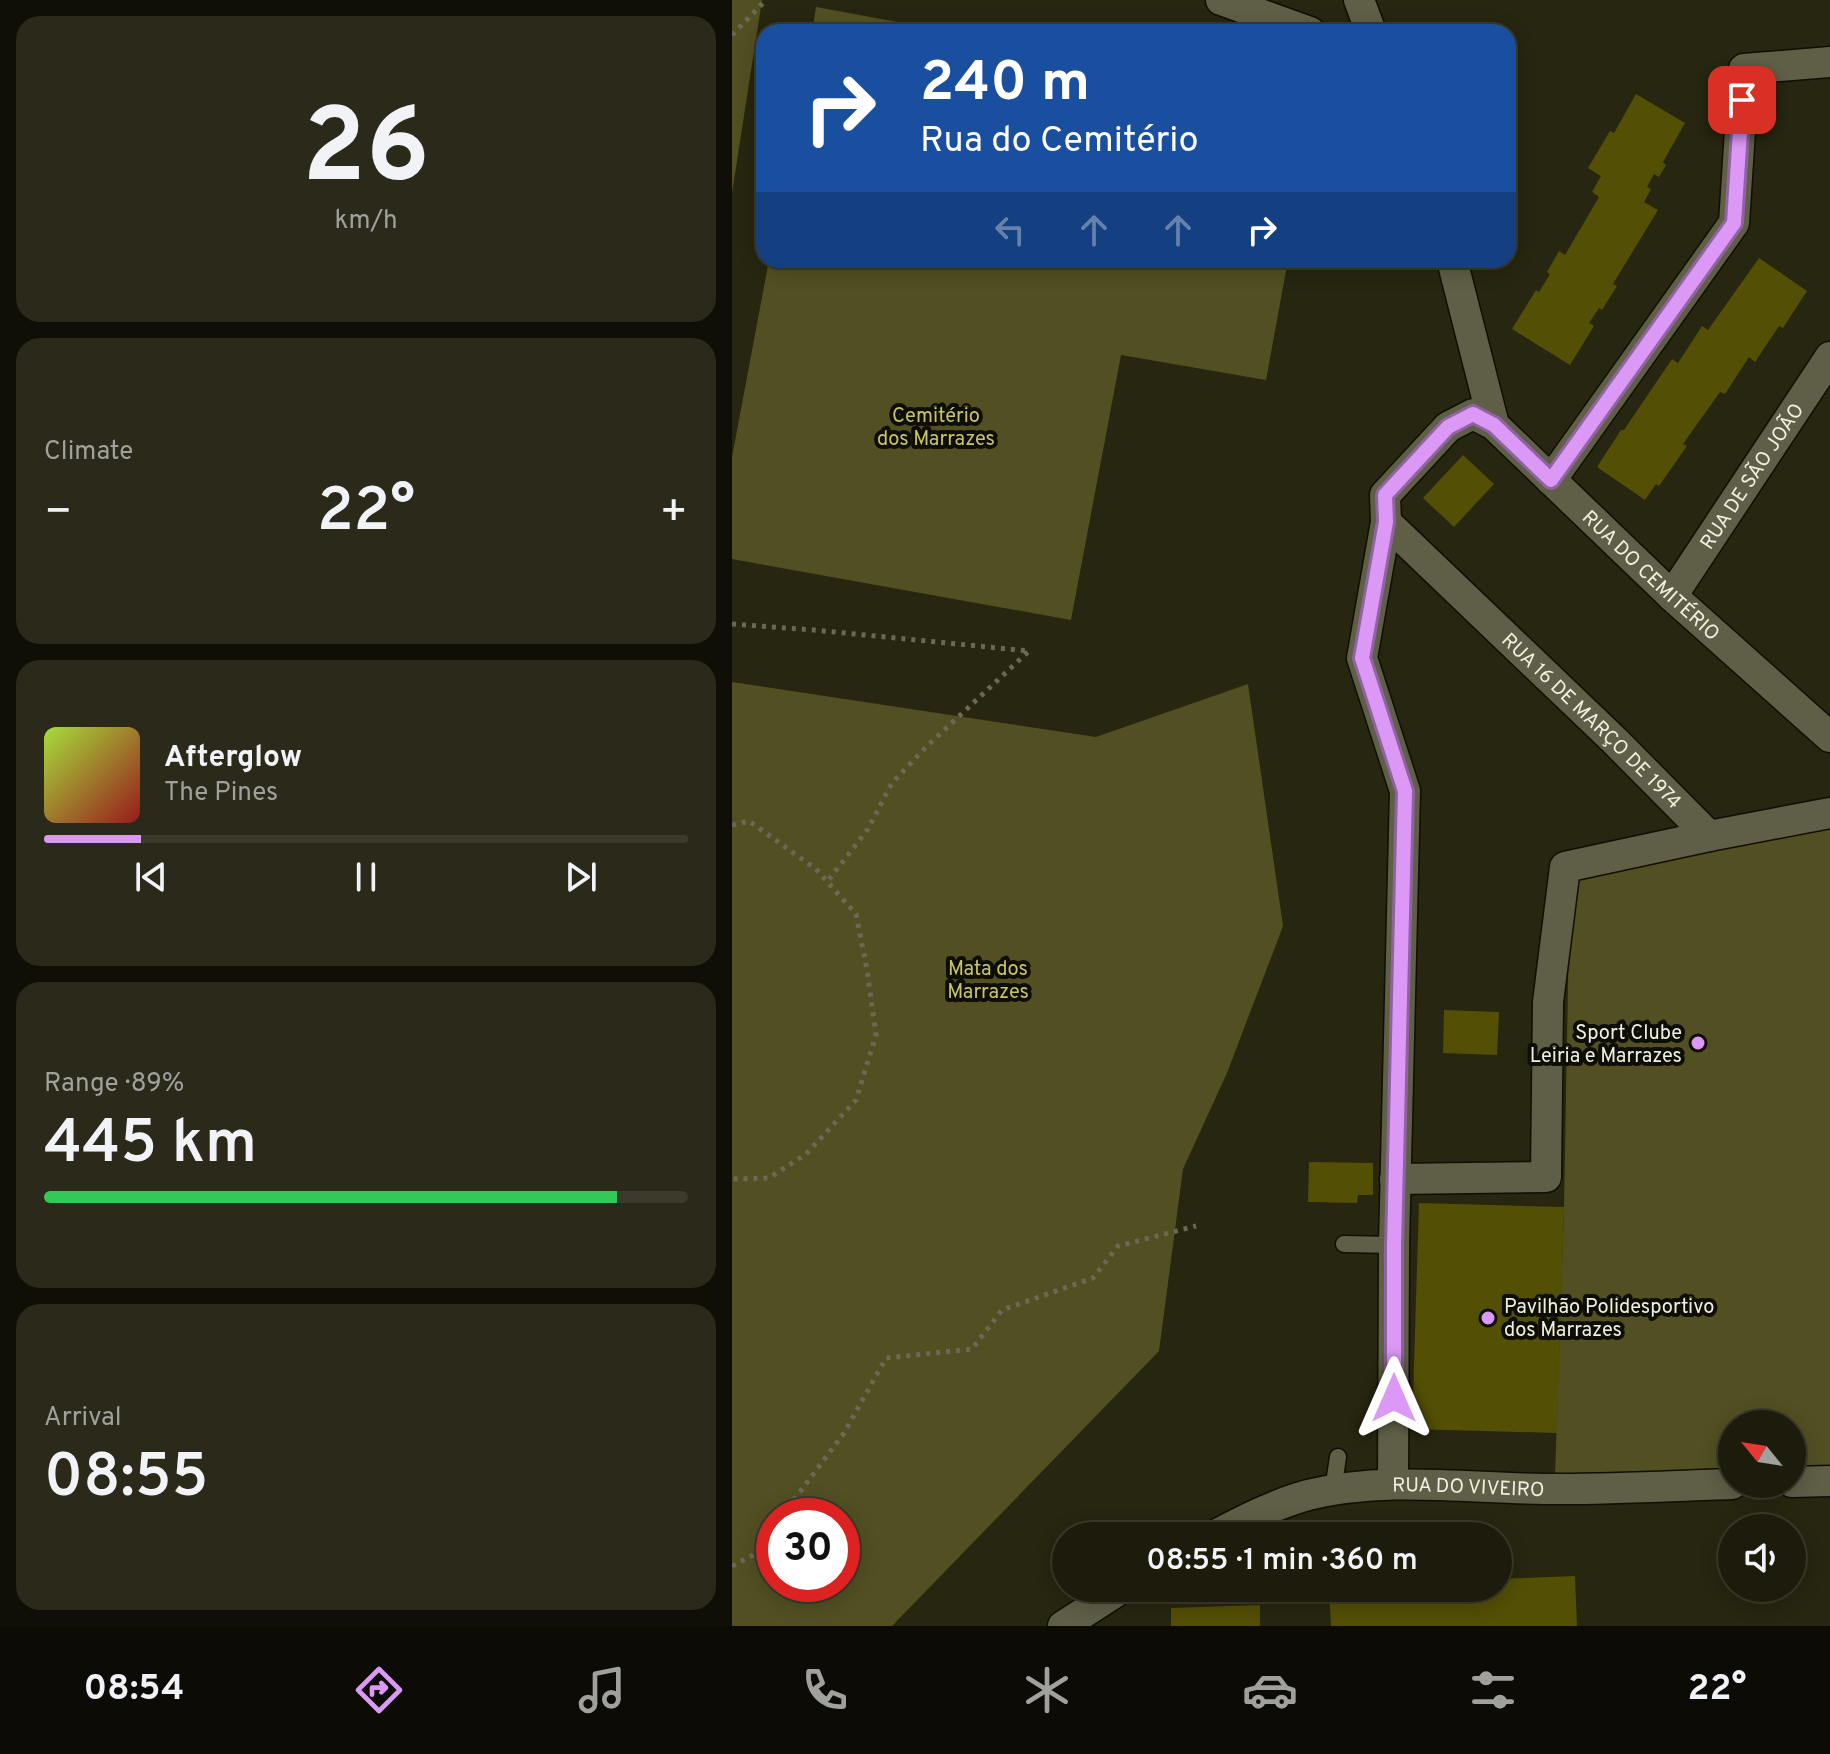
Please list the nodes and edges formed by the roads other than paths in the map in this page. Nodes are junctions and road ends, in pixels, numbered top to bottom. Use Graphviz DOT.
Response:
graph roads {
  1 [pos="1221,0"];
  2 [pos="1359,0"];
  3 [pos="1288,24"];
  4 [pos="1368,24"];
  5 [pos="1830,62"];
  6 [pos="1454,268"];
  7 [pos="1830,357"];
  8 [pos="1484,419"];
  9 [pos="1551,480"];
  10 [pos="1386,522"];
  11 [pos="1672,596"];
  12 [pos="1830,737"];
  13 [pos="1830,813"];
  14 [pos="1709,836"];
  15 [pos="1395,1179"];
  16 [pos="1344,1244"];
  17 [pos="1394,1245"];
  18 [pos="1338,1457"];
  19 [pos="1830,1481"];
  20 [pos="1806,1482"];
  21 [pos="1393,1484"];
  22 [pos="1718,1484"];
  23 [pos="1333,1490"];
  24 [pos="1240,1522"];
  25 [pos="1100,1602"];
  26 [pos="1063,1626"];
  1 -- 3 [label="street"];
  2 -- 4 [label="street"];
  5 -- 9 [label="street"];
  6 -- 8 [label="street"];
  7 -- 11 [label="street, RUA DE SÃO JOÃO"];
  8 -- 9 [label="street, RUA DO CEMITÉRIO"];
  8 -- 10 [label="street"];
  9 -- 11 [label="street, RUA DO CEMITÉRIO"];
  10 -- 14 [label="street, RUA 16 DE MARÇO DE 1974"];
  10 -- 15 [label="street"];
  11 -- 12 [label="street, RUA DO CEMITÉRIO"];
  13 -- 14 [label="street"];
  14 -- 15 [label="street"];
  15 -- 17 [label="street"];
  16 -- 17 [label="lane"];
  17 -- 21 [label="street"];
  18 -- 23 [label="lane"];
  19 -- 20 [label="street"];
  21 -- 22 [label="street, RUA DO VIVEIRO"];
  21 -- 23 [label="street, RUA DO VIVEIRO"];
  23 -- 24 [label="street, RUA DO VIVEIRO"];
  25 -- 26 [label="street"];
}
